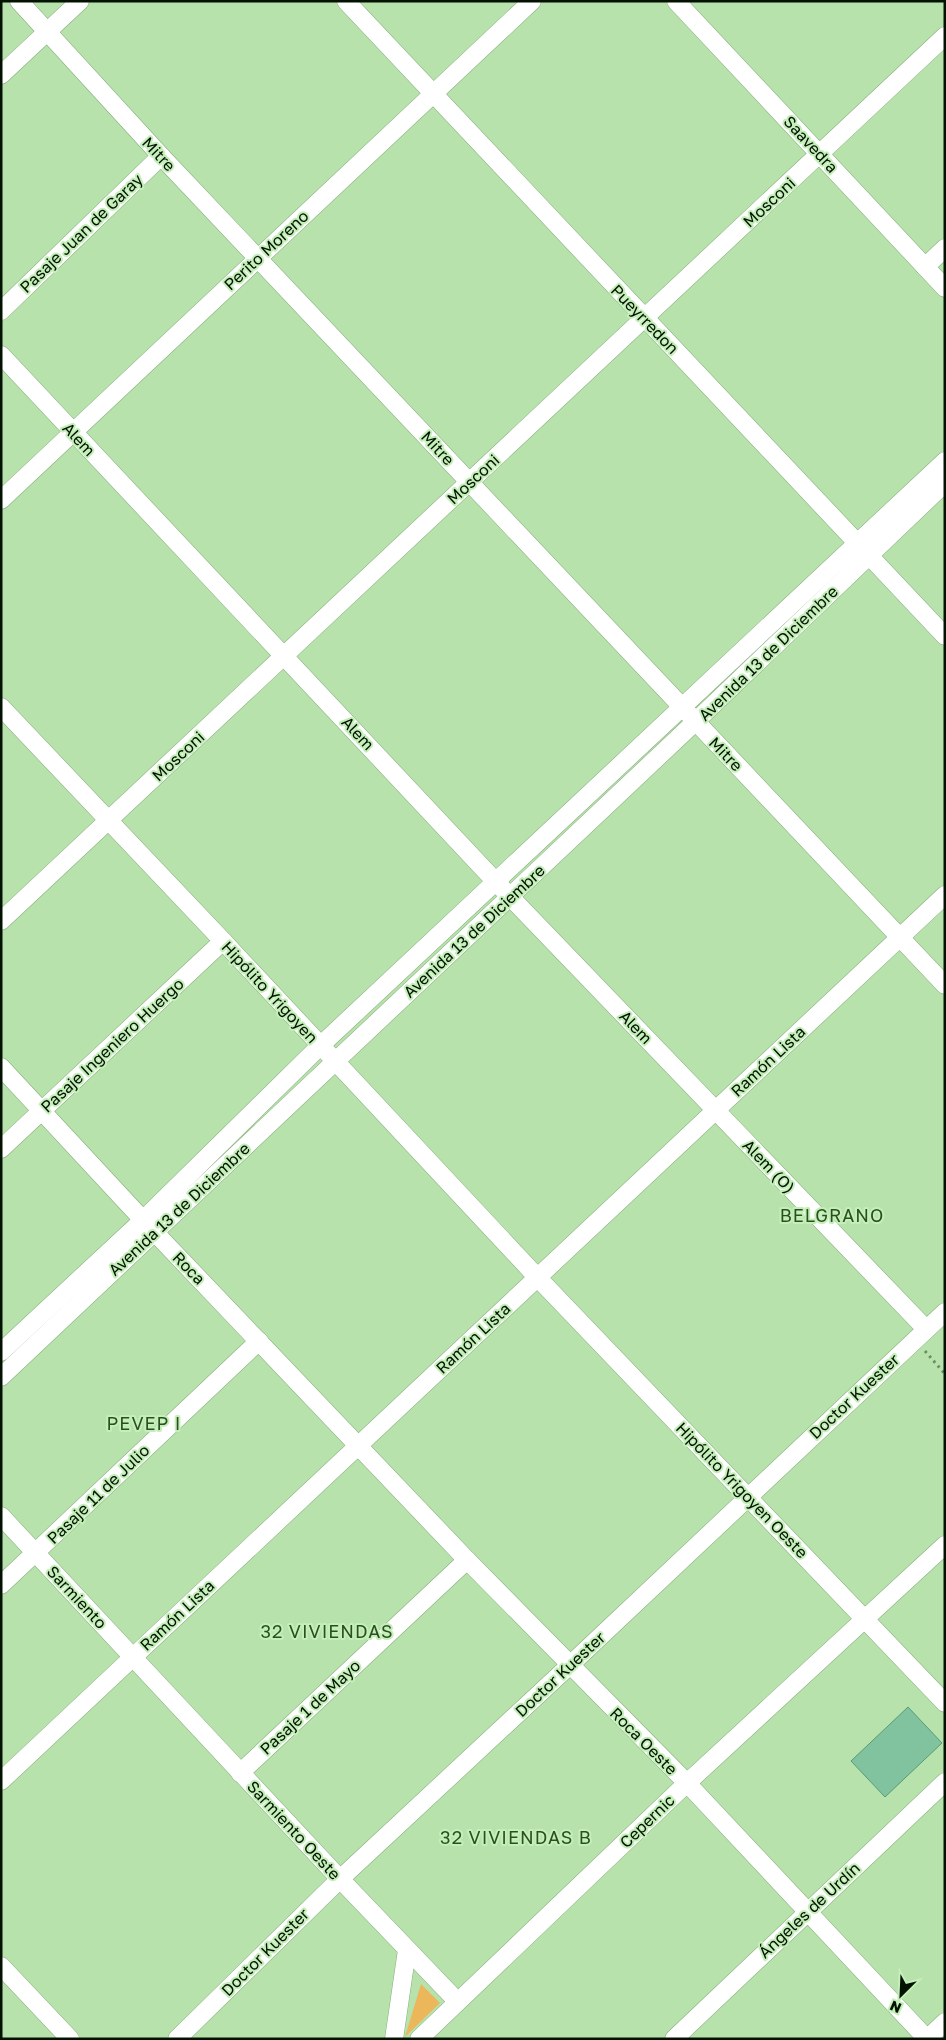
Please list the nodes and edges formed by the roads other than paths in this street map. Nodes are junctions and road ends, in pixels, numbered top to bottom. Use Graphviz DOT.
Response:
graph roads {
  1 [pos="19,1"];
  2 [pos="80,1"];
  3 [pos="346,1"];
  4 [pos="532,1"];
  5 [pos="676,1"];
  6 [pos="48,32"];
  7 [pos="945,36"];
  8 [pos="1,75"];
  9 [pos="432,95"];
  10 [pos="821,154"];
  11 [pos="161,156"];
  12 [pos="945,248"];
  13 [pos="258,258"];
  14 [pos="925,267"];
  15 [pos="945,288"];
  16 [pos="1,311"];
  17 [pos="644,319"];
  18 [pos="1,355"];
  19 [pos="73,433"];
  20 [pos="945,461"];
  21 [pos="470,482"];
  22 [pos="945,483"];
  23 [pos="1,500"];
  24 [pos="857,543"];
  25 [pos="869,556"];
  26 [pos="945,636"];
  27 [pos="285,655"];
  28 [pos="1,706"];
  29 [pos="683,708"];
  30 [pos="695,722"];
  31 [pos="109,820"];
  32 [pos="496,882"];
  33 [pos="945,895"];
  34 [pos="511,896"];
  35 [pos="1,921"];
  36 [pos="900,936"];
  37 [pos="224,941"];
  38 [pos="945,985"];
  39 [pos="320,1046"];
  40 [pos="335,1061"];
  41 [pos="1,1067"];
  42 [pos="42,1110"];
  43 [pos="715,1110"];
  44 [pos="1,1148"];
  45 [pos="149,1226"];
  46 [pos="538,1278"];
  47 [pos="945,1312"];
  48 [pos="921,1334"];
  49 [pos="259,1341"];
  50 [pos="1,1352"];
  51 [pos="1,1377"];
  52 [pos="359,1445"];
  53 [pos="748,1496"];
  54 [pos="1,1516"];
  55 [pos="945,1546"];
  56 [pos="36,1553"];
  57 [pos="467,1560"];
  58 [pos="1,1585"];
  59 [pos="865,1619"];
  60 [pos="132,1657"];
  61 [pos="570,1665"];
  62 [pos="945,1703"];
  63 [pos="240,1773"];
  64 [pos="1,1781"];
  65 [pos="945,1782"];
  66 [pos="687,1784"];
  67 [pos="340,1879"];
  68 [pos="808,1912"];
  69 [pos="408,1950"];
  70 [pos="1,1966"];
  71 [pos="457,2001"];
  72 [pos="945,2022"];
  73 [pos="70,2039"];
  74 [pos="177,2039"];
  75 [pos="394,2039"];
  76 [pos="419,2039"];
  77 [pos="674,2039"];
  78 [pos="927,2039"];
  1 -- 6 [label="street, Mitre"];
  2 -- 6 [label="street"];
  3 -- 9 [label="street, Pueyrredon"];
  4 -- 9 [label="street, Perito Moreno"];
  5 -- 10 [label="street, Saavedra"];
  6 -- 8 [label="street"];
  6 -- 11 [label="street, Mitre"];
  7 -- 10 [label="street, Mosconi"];
  9 -- 13 [label="street, Perito Moreno"];
  9 -- 17 [label="street, Pueyrredon"];
  10 -- 14 [label="street, Saavedra"];
  10 -- 17 [label="street, Mosconi"];
  11 -- 13 [label="street, Mitre"];
  11 -- 16 [label="street, Pasaje Juan de Garay"];
  12 -- 14 [label="street"];
  13 -- 19 [label="street, Perito Moreno"];
  13 -- 21 [label="street, Mitre"];
  14 -- 15 [label="street, Saavedra"];
  17 -- 21 [label="street, Mosconi"];
  17 -- 24 [label="street, Pueyrredon"];
  18 -- 19 [label="street, Alem"];
  19 -- 23 [label="street, Perito Moreno"];
  19 -- 27 [label="street, Alem"];
  20 -- 24 [label="street, Avenida 13 de Diciembre"];
  21 -- 27 [label="street, Mosconi"];
  21 -- 29 [label="street, Mitre"];
  22 -- 25 [label="street, Avenida 13 de Diciembre"];
  24 -- 25 [label="street, Pueyrredon"];
  24 -- 29 [label="street, Avenida 13 de Diciembre"];
  25 -- 26 [label="street, Pueyrredon"];
  25 -- 30 [label="street, Avenida 13 de Diciembre"];
  27 -- 31 [label="street, Mosconi"];
  27 -- 32 [label="street, Alem"];
  28 -- 31 [label="street, Hipólito Yrigoyen"];
  29 -- 30 [label="street, Mitre"];
  29 -- 32 [label="street, Avenida 13 de Diciembre"];
  30 -- 34 [label="street, Avenida 13 de Diciembre"];
  30 -- 36 [label="street, Mitre"];
  31 -- 35 [label="street, Mosconi"];
  31 -- 37 [label="street, Hipólito Yrigoyen"];
  32 -- 34 [label="street, Alem"];
  32 -- 39 [label="street, Avenida 13 de Diciembre"];
  33 -- 36 [label="street, Ramón Lista"];
  34 -- 40 [label="street, Avenida 13 de Diciembre"];
  34 -- 43 [label="street, Alem"];
  36 -- 38 [label="street, Mitre"];
  36 -- 43 [label="street, Ramón Lista"];
  37 -- 39 [label="street, Hipólito Yrigoyen"];
  37 -- 42 [label="street, Pasaje Ingeniero Huergo"];
  39 -- 40 [label="street, Hipólito Yrigoyen"];
  39 -- 45 [label="street, Avenida 13 de Diciembre"];
  40 -- 45 [label="street, Avenida 13 de Diciembre"];
  40 -- 46 [label="street, Hipólito Yrigoyen"];
  41 -- 42 [label="street, Roca"];
  42 -- 44 [label="street, Pasaje Ingeniero Huergo"];
  42 -- 45 [label="street, Roca"];
  43 -- 46 [label="street, Ramón Lista"];
  43 -- 48 [label="street, Alem (O)"];
  45 -- 49 [label="street, Roca"];
  45 -- 50 [label="street, Avenida 13 de Diciembre"];
  45 -- 51 [label="street, Avenida 13 de Diciembre"];
  46 -- 52 [label="street, Ramón Lista"];
  46 -- 53 [label="street, Hipólito Yrigoyen Oeste"];
  47 -- 48 [label="street, Doctor Kuester"];
  48 -- 53 [label="street, Doctor Kuester"];
  49 -- 52 [label="street, Roca"];
  49 -- 56 [label="street, Pasaje 11 de Julio"];
  52 -- 57 [label="street, Roca Oeste"];
  52 -- 60 [label="street, Ramón Lista"];
  53 -- 59 [label="street, Hipólito Yrigoyen Oeste"];
  53 -- 61 [label="street, Doctor Kuester"];
  54 -- 56 [label="street, Sarmiento"];
  55 -- 59 [label="street, Cepernic"];
  56 -- 58 [label="street, Pasaje 11 de Julio"];
  56 -- 60 [label="street, Sarmiento"];
  57 -- 61 [label="street, Roca Oeste"];
  57 -- 63 [label="street, Pasaje 1 de Mayo"];
  59 -- 62 [label="street, Hipólito Yrigoyen Oeste"];
  59 -- 66 [label="street, Cepernic"];
  60 -- 63 [label="street, Sarmiento Oeste"];
  60 -- 64 [label="street, Ramón Lista"];
  61 -- 66 [label="street, Roca Oeste"];
  61 -- 67 [label="street, Doctor Kuester"];
  63 -- 67 [label="street, Sarmiento Oeste"];
  65 -- 68 [label="street, Ángeles de Urdín"];
  66 -- 68 [label="street, Roca Oeste"];
  66 -- 71 [label="street, Cepernic"];
  67 -- 69 [label="street, Sarmiento Oeste"];
  67 -- 74 [label="street, Doctor Kuester"];
  68 -- 77 [label="street, Ángeles de Urdín"];
  68 -- 78 [label="street, Roca Oeste"];
  69 -- 71 [label="street, Sarmiento Oeste"];
  69 -- 75 [label="street"];
  70 -- 73 [label="street"];
  71 -- 76 [label="street, Cepernic"];
  72 -- 78 [label="street"];
}
